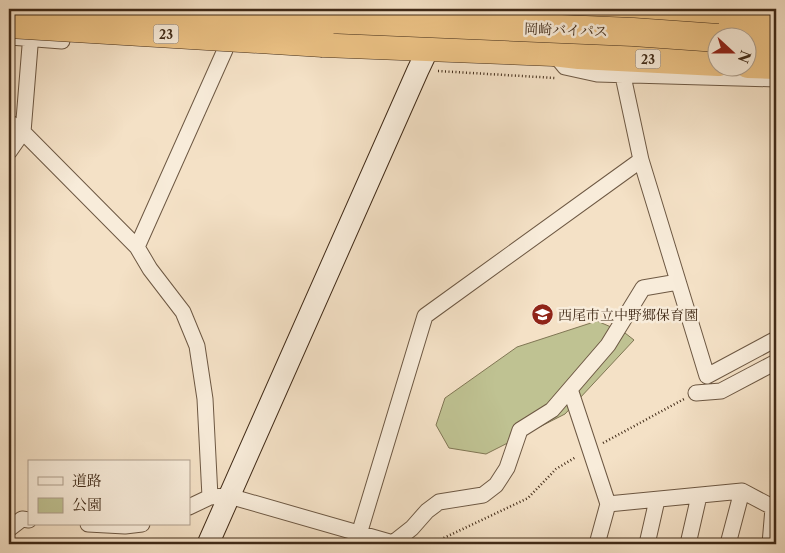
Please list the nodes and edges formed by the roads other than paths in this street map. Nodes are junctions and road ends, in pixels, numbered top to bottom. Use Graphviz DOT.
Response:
graph roads {
  1 [pos="33,9"];
  2 [pos="85,9"];
  3 [pos="447,9"];
  4 [pos="587,9"];
  5 [pos="776,20"];
  6 [pos="9,24"];
  7 [pos="9,37"];
  8 [pos="708,38"];
  9 [pos="32,39"];
  10 [pos="758,40"];
  11 [pos="776,41"];
  12 [pos="371,46"];
  13 [pos="428,48"];
  14 [pos="224,50"];
  15 [pos="566,54"];
  16 [pos="708,61"];
  17 [pos="758,64"];
  18 [pos="776,65"];
  19 [pos="623,76"];
  20 [pos="776,79"];
  21 [pos="9,122"];
  22 [pos="23,132"];
  23 [pos="9,152"];
  24 [pos="641,160"];
  25 [pos="136,247"];
  26 [pos="678,282"];
  27 [pos="776,339"];
  28 [pos="776,362"];
  29 [pos="570,389"];
  30 [pos="696,393"];
  31 [pos="742,491"];
  32 [pos="220,496"];
  33 [pos="699,496"];
  34 [pos="657,500"];
  35 [pos="608,504"];
  36 [pos="190,507"];
  37 [pos="775,509"];
  38 [pos="28,520"];
  39 [pos="9,529"];
  40 [pos="358,539"];
  41 [pos="208,544"];
  42 [pos="597,544"];
  43 [pos="646,544"];
  44 [pos="688,544"];
  45 [pos="728,544"];
  46 [pos="770,544"];
  1 -- 9 [label="street"];
  2 -- 8 [label="highway, 岡崎バイパス / 23, bridge"];
  3 -- 13 [label="street"];
  4 -- 5 [label="highway, 岡崎バイパス"];
  6 -- 12 [label="highway, 23, bridge"];
  7 -- 9 [label="street"];
  9 -- 14 [label="street"];
  9 -- 22 [label="street"];
  10 -- 11 [label="highway"];
  12 -- 13 [label="highway, 23"];
  12 -- 14 [label="street"];
  13 -- 15 [label="highway, 23"];
  13 -- 32 [label="street"];
  14 -- 25 [label="street"];
  15 -- 16 [label="highway, 23"];
  15 -- 19 [label="street"];
  17 -- 18 [label="highway"];
  19 -- 20 [label="street"];
  19 -- 24 [label="street"];
  21 -- 22 [label="street"];
  22 -- 23 [label="street"];
  22 -- 25 [label="street"];
  24 -- 26 [label="street"];
  24 -- 40 [label="street"];
  25 -- 32 [label="street"];
  26 -- 27 [label="street"];
  26 -- 29 [label="street"];
  28 -- 30 [label="street"];
  29 -- 35 [label="street"];
  29 -- 40 [label="street"];
  31 -- 33 [label="street"];
  31 -- 37 [label="street"];
  31 -- 45 [label="street"];
  32 -- 36 [label="street"];
  32 -- 40 [label="street"];
  32 -- 41 [label="street"];
  33 -- 34 [label="street"];
  33 -- 44 [label="street"];
  34 -- 35 [label="street"];
  34 -- 43 [label="street"];
  35 -- 42 [label="street"];
  37 -- 46 [label="street"];
  38 -- 39 [label="street"];
}
